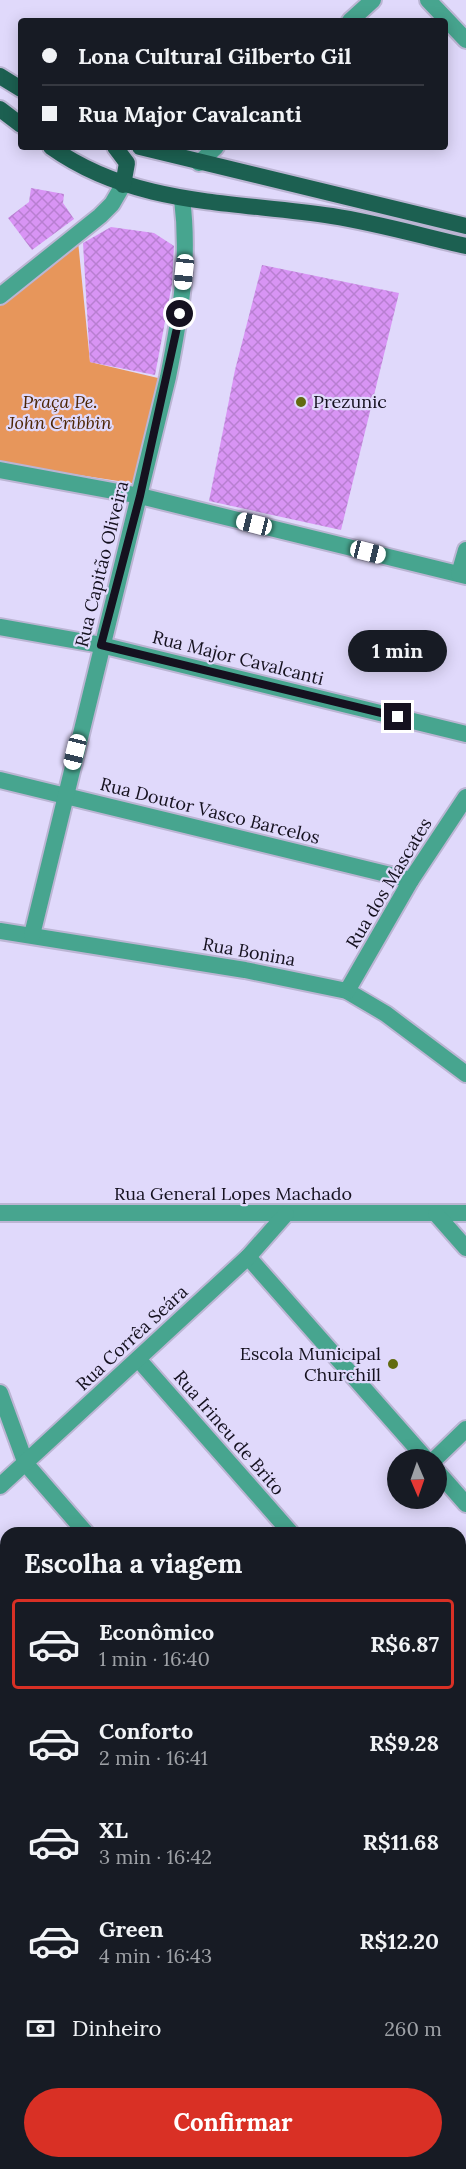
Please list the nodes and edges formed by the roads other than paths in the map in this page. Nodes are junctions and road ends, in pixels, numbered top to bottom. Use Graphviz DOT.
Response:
graph roads {
  1 [pos="373,0"];
  2 [pos="428,0"];
  3 [pos="353,18"];
  4 [pos="445,18"];
  5 [pos="448,21"];
  6 [pos="466,40"];
  7 [pos="0,76"];
  8 [pos="18,87"];
  9 [pos="0,109"];
  10 [pos="18,123"];
  11 [pos="57,150"];
  12 [pos="117,150"];
  13 [pos="151,150"];
  14 [pos="213,150"];
  15 [pos="199,163"];
  16 [pos="123,185"];
  17 [pos="182,199"];
  18 [pos="466,226"];
  19 [pos="466,246"];
  20 [pos="0,296"];
  21 [pos="0,470"];
  22 [pos="140,496"];
  23 [pos="466,550"];
  24 [pos="463,575"];
  25 [pos="0,627"];
  26 [pos="101,645"];
  27 [pos="466,734"];
  28 [pos="0,780"];
  29 [pos="64,795"];
  30 [pos="466,796"];
  31 [pos="411,880"];
  32 [pos="0,931"];
  33 [pos="32,935"];
  34 [pos="347,991"];
  35 [pos="466,1074"];
  36 [pos="0,1213"];
  37 [pos="466,1213"];
  38 [pos="286,1214"];
  39 [pos="436,1214"];
  40 [pos="466,1248"];
  41 [pos="248,1257"];
  42 [pos="138,1359"];
  43 [pos="0,1393"];
  44 [pos="466,1429"];
  45 [pos="417,1449"];
  46 [pos="445,1449"];
  47 [pos="26,1464"];
  48 [pos="447,1482"];
  49 [pos="0,1486"];
  50 [pos="466,1504"];
  51 [pos="81,1527"];
  52 [pos="286,1527"];
  1 -- 3 [label="street"];
  2 -- 4 [label="street"];
  5 -- 6 [label="street"];
  7 -- 8 [label="main road"];
  9 -- 10 [label="main road"];
  11 -- 16 [label="main road"];
  12 -- 16 [label="main road"];
  13 -- 15 [label="main road"];
  14 -- 15 [label="street"];
  15 -- 18 [label="main road"];
  16 -- 17 [label="main road"];
  16 -- 20 [label="street"];
  17 -- 19 [label="main road"];
  17 -- 22 [label="street, Rua Capitão Oliveira"];
  21 -- 22 [label="street"];
  22 -- 24 [label="street"];
  22 -- 26 [label="street, Rua Capitão Oliveira"];
  23 -- 24 [label="street"];
  25 -- 26 [label="street, Rua Major Cavalcanti"];
  26 -- 27 [label="street, Rua Major Cavalcanti"];
  26 -- 29 [label="street, Rua Capitão Oliveira"];
  28 -- 29 [label="street, Rua Doutor Vasco Barcelos"];
  29 -- 31 [label="street, Rua Doutor Vasco Barcelos"];
  29 -- 33 [label="street, Rua Capitão Oliveira"];
  30 -- 31 [label="street, Rua dos Mascates"];
  31 -- 34 [label="street, Rua dos Mascates"];
  32 -- 33 [label="street, Rua Bonina"];
  33 -- 34 [label="street, Rua Bonina"];
  34 -- 35 [label="street, Rua Bonina"];
  36 -- 38 [label="street, Rua General Lopes Machado"];
  37 -- 39 [label="street, Rua General Lopes Machado"];
  38 -- 39 [label="street, Rua General Lopes Machado"];
  38 -- 41 [label="street, Rua Corrêa Seára"];
  39 -- 40 [label="street"];
  41 -- 42 [label="street, Rua Corrêa Seára"];
  41 -- 45 [label="street"];
  42 -- 47 [label="street, Rua Corrêa Seára"];
  42 -- 52 [label="street, Rua Irineu de Brito"];
  43 -- 47 [label="street"];
  44 -- 46 [label="street"];
  47 -- 49 [label="street, Rua Corrêa Seára"];
  47 -- 51 [label="street"];
  48 -- 50 [label="street"];
}
